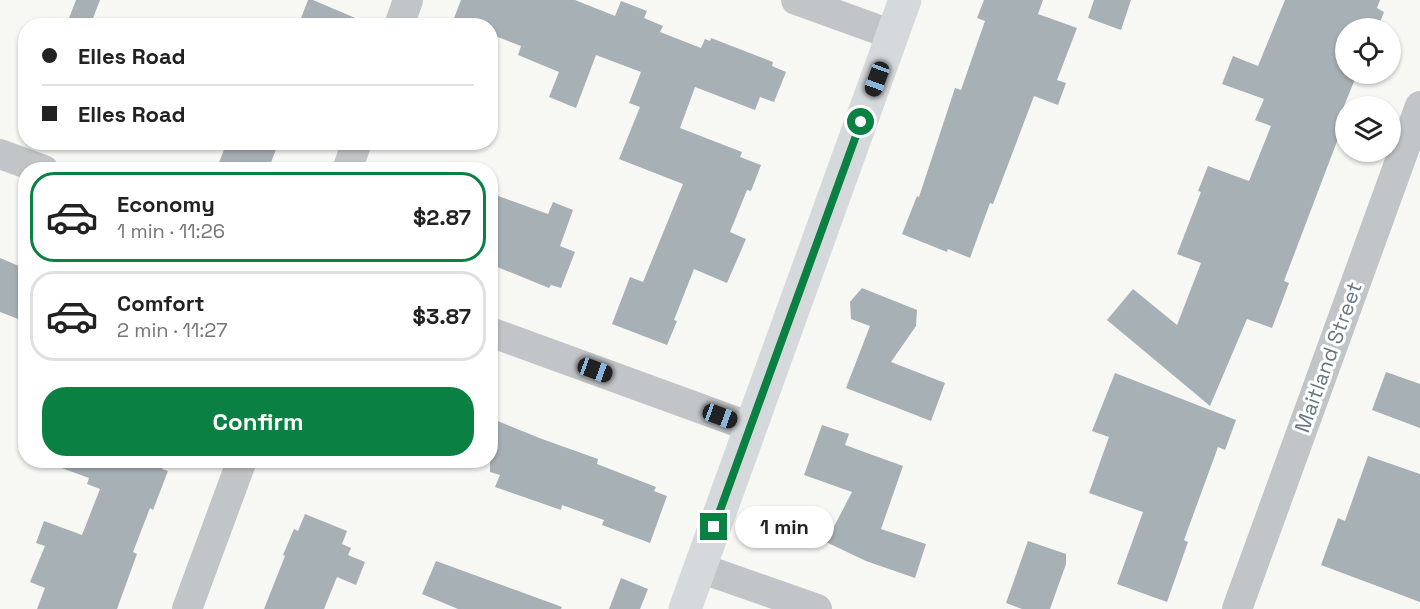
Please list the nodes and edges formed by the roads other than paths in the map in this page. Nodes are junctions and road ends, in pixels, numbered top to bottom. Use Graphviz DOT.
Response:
graph roads {
  1 [pos="408,0"];
  2 [pos="796,0"];
  3 [pos="905,0"];
  4 [pos="402,18"];
  5 [pos="893,35"];
  6 [pos="1420,106"];
  7 [pos="0,154"];
  8 [pos="22,162"];
  9 [pos="498,335"];
  10 [pos="751,427"];
  11 [pos="239,468"];
  12 [pos="700,567"];
  13 [pos="188,609"];
  14 [pos="685,609"];
  15 [pos="817,609"];
  16 [pos="1237,609"];
  1 -- 4 [label="street"];
  2 -- 5 [label="street"];
  3 -- 5 [label="main road"];
  5 -- 10 [label="main road"];
  6 -- 16 [label="street, Maitland Street"];
  7 -- 8 [label="street"];
  9 -- 10 [label="street"];
  10 -- 12 [label="main road"];
  11 -- 13 [label="street"];
  12 -- 14 [label="main road"];
  12 -- 15 [label="street"];
}
